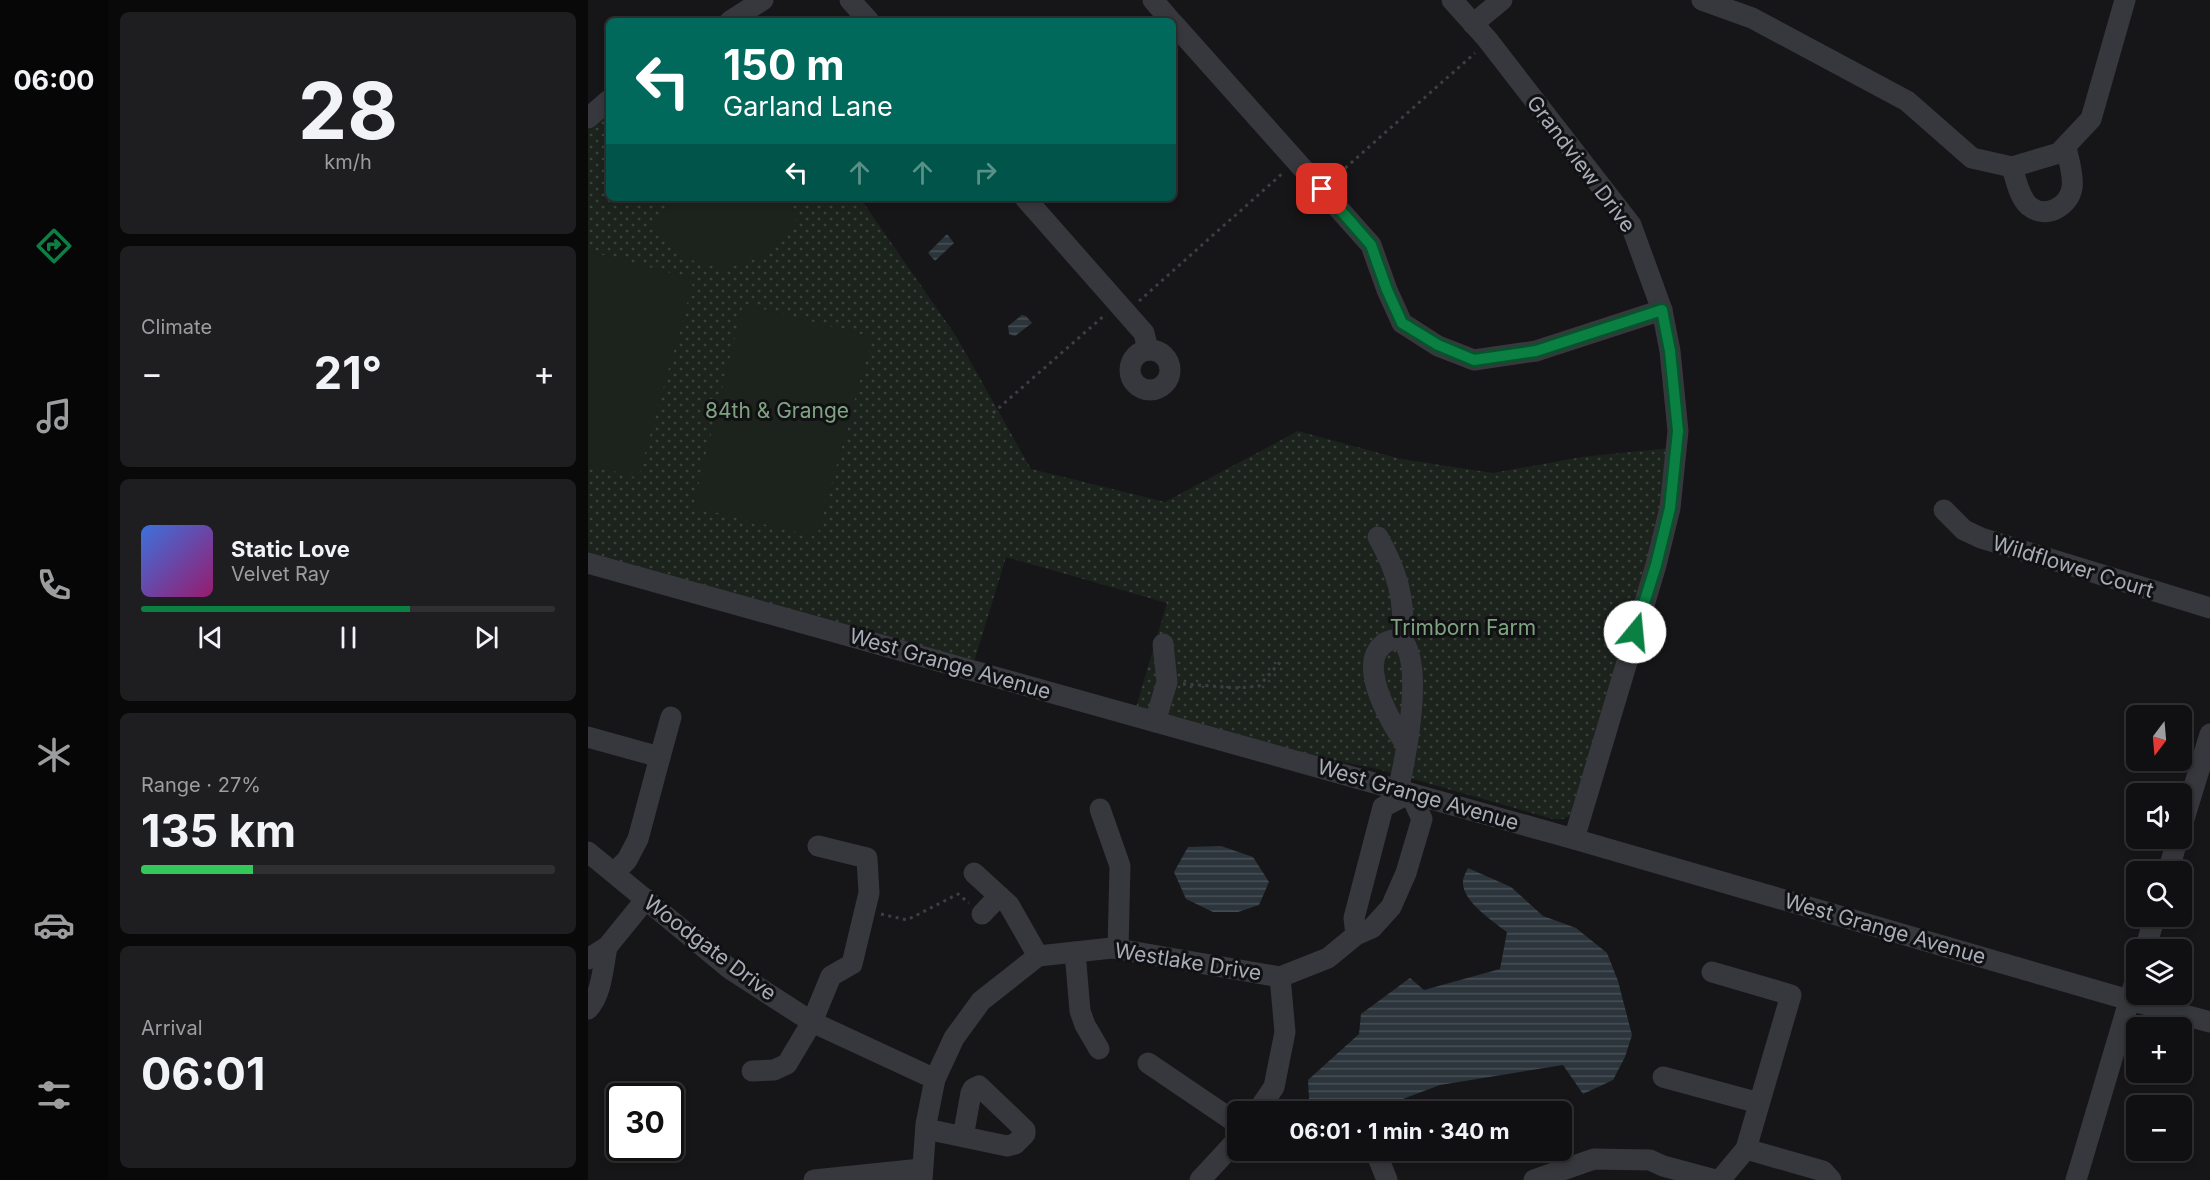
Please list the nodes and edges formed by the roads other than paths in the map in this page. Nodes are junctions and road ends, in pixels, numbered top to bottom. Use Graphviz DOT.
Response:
graph roads {
  1 [pos="763,0"];
  2 [pos="850,0"];
  3 [pos="1153,0"];
  4 [pos="1452,0"];
  5 [pos="1502,0"];
  6 [pos="1702,0"];
  7 [pos="2125,0"];
  8 [pos="735,18"];
  9 [pos="866,18"];
  10 [pos="1169,18"];
  11 [pos="1176,26"];
  12 [pos="1480,32"];
  13 [pos="606,103"];
  14 [pos="588,118"];
  15 [pos="2066,146"];
  16 [pos="2012,168"];
  17 [pos="1028,201"];
  18 [pos="1662,310"];
  19 [pos="1148,350"];
  20 [pos="1944,510"];
  21 [pos="1378,537"];
  22 [pos="588,565"];
  23 [pos="2210,608"];
  24 [pos="1402,640"];
  25 [pos="1163,644"];
  26 [pos="671,717"];
  27 [pos="1155,722"];
  28 [pos="2210,734"];
  29 [pos="588,737"];
  30 [pos="1407,746"];
  31 [pos="660,757"];
  32 [pos="1404,791"];
  33 [pos="2192,793"];
  34 [pos="1100,809"];
  35 [pos="1574,839"];
  36 [pos="818,846"];
  37 [pos="588,852"];
  38 [pos="614,873"];
  39 [pos="974,873"];
  40 [pos="999,896"];
  41 [pos="646,899"];
  42 [pos="982,914"];
  43 [pos="1356,934"];
  44 [pos="607,947"];
  45 [pos="1118,949"];
  46 [pos="1075,952"];
  47 [pos="1038,956"];
  48 [pos="588,958"];
  49 [pos="1712,972"];
  50 [pos="1280,977"];
  51 [pos="2126,999"];
  52 [pos="2128,1005"];
  53 [pos="2147,1005"];
  54 [pos="588,1009"];
  55 [pos="812,1022"];
  56 [pos="2210,1022"];
  57 [pos="1099,1050"];
  58 [pos="1148,1063"];
  59 [pos="752,1071"];
  60 [pos="1664,1077"];
  61 [pos="935,1079"];
  62 [pos="1264,1101"];
  63 [pos="1759,1103"];
  64 [pos="1227,1117"];
  65 [pos="926,1129"];
  66 [pos="963,1137"];
  67 [pos="1746,1149"];
  68 [pos="1227,1151"];
  69 [pos="1379,1161"];
  70 [pos="1661,1173"];
  71 [pos="922,1174"];
  72 [pos="814,1180"];
  73 [pos="1200,1180"];
  74 [pos="1387,1180"];
  75 [pos="1534,1180"];
  76 [pos="1715,1180"];
  77 [pos="1720,1180"];
  78 [pos="1831,1180"];
  79 [pos="2076,1180"];
  1 -- 8 [label="street"];
  2 -- 9 [label="street"];
  3 -- 10 [label="street"];
  4 -- 12 [label="street, Grandview Drive"];
  5 -- 12 [label="street"];
  6 -- 16 [label="street"];
  7 -- 15 [label="street"];
  11 -- 18 [label="street"];
  12 -- 18 [label="street, Grandview Drive"];
  13 -- 14 [label="street"];
  15 -- 16 [label="street"];
  15 -- 16 [label="street"];
  17 -- 19 [label="street"];
  18 -- 35 [label="street, Grandview Drive"];
  20 -- 23 [label="street, Wildflower Court"];
  21 -- 24 [label="street"];
  22 -- 27 [label="street, West Grange Avenue"];
  24 -- 30 [label="street"];
  24 -- 30 [label="street"];
  25 -- 27 [label="street"];
  26 -- 31 [label="street"];
  27 -- 32 [label="street, West Grange Avenue"];
  28 -- 33 [label="street"];
  29 -- 31 [label="street"];
  30 -- 32 [label="street"];
  31 -- 38 [label="street"];
  32 -- 35 [label="street, West Grange Avenue"];
  32 -- 43 [label="street"];
  32 -- 43 [label="street"];
  34 -- 45 [label="street"];
  35 -- 51 [label="street, West Grange Avenue"];
  36 -- 55 [label="street"];
  37 -- 38 [label="street, Woodgate Drive"];
  38 -- 41 [label="street, Woodgate Drive"];
  39 -- 40 [label="street"];
  40 -- 42 [label="street"];
  40 -- 47 [label="street"];
  41 -- 44 [label="street"];
  41 -- 55 [label="street, Woodgate Drive"];
  43 -- 50 [label="street"];
  44 -- 48 [label="street"];
  44 -- 54 [label="street"];
  45 -- 46 [label="street, Westlake Drive"];
  45 -- 50 [label="street, Westlake Drive"];
  46 -- 47 [label="street, Westlake Drive"];
  46 -- 57 [label="street"];
  47 -- 61 [label="street"];
  49 -- 63 [label="street"];
  50 -- 62 [label="street"];
  52 -- 79 [label="street"];
  53 -- 56 [label="street, West Grange Avenue"];
  55 -- 59 [label="street"];
  55 -- 61 [label="street, Woodgate Drive"];
  58 -- 64 [label="street"];
  60 -- 63 [label="street"];
  61 -- 65 [label="street"];
  63 -- 67 [label="street"];
  65 -- 66 [label="street"];
  65 -- 71 [label="street"];
  67 -- 77 [label="street"];
  67 -- 78 [label="street"];
  68 -- 73 [label="street"];
  69 -- 74 [label="street"];
  70 -- 75 [label="street"];
  70 -- 76 [label="street"];
  71 -- 72 [label="street"];
}
